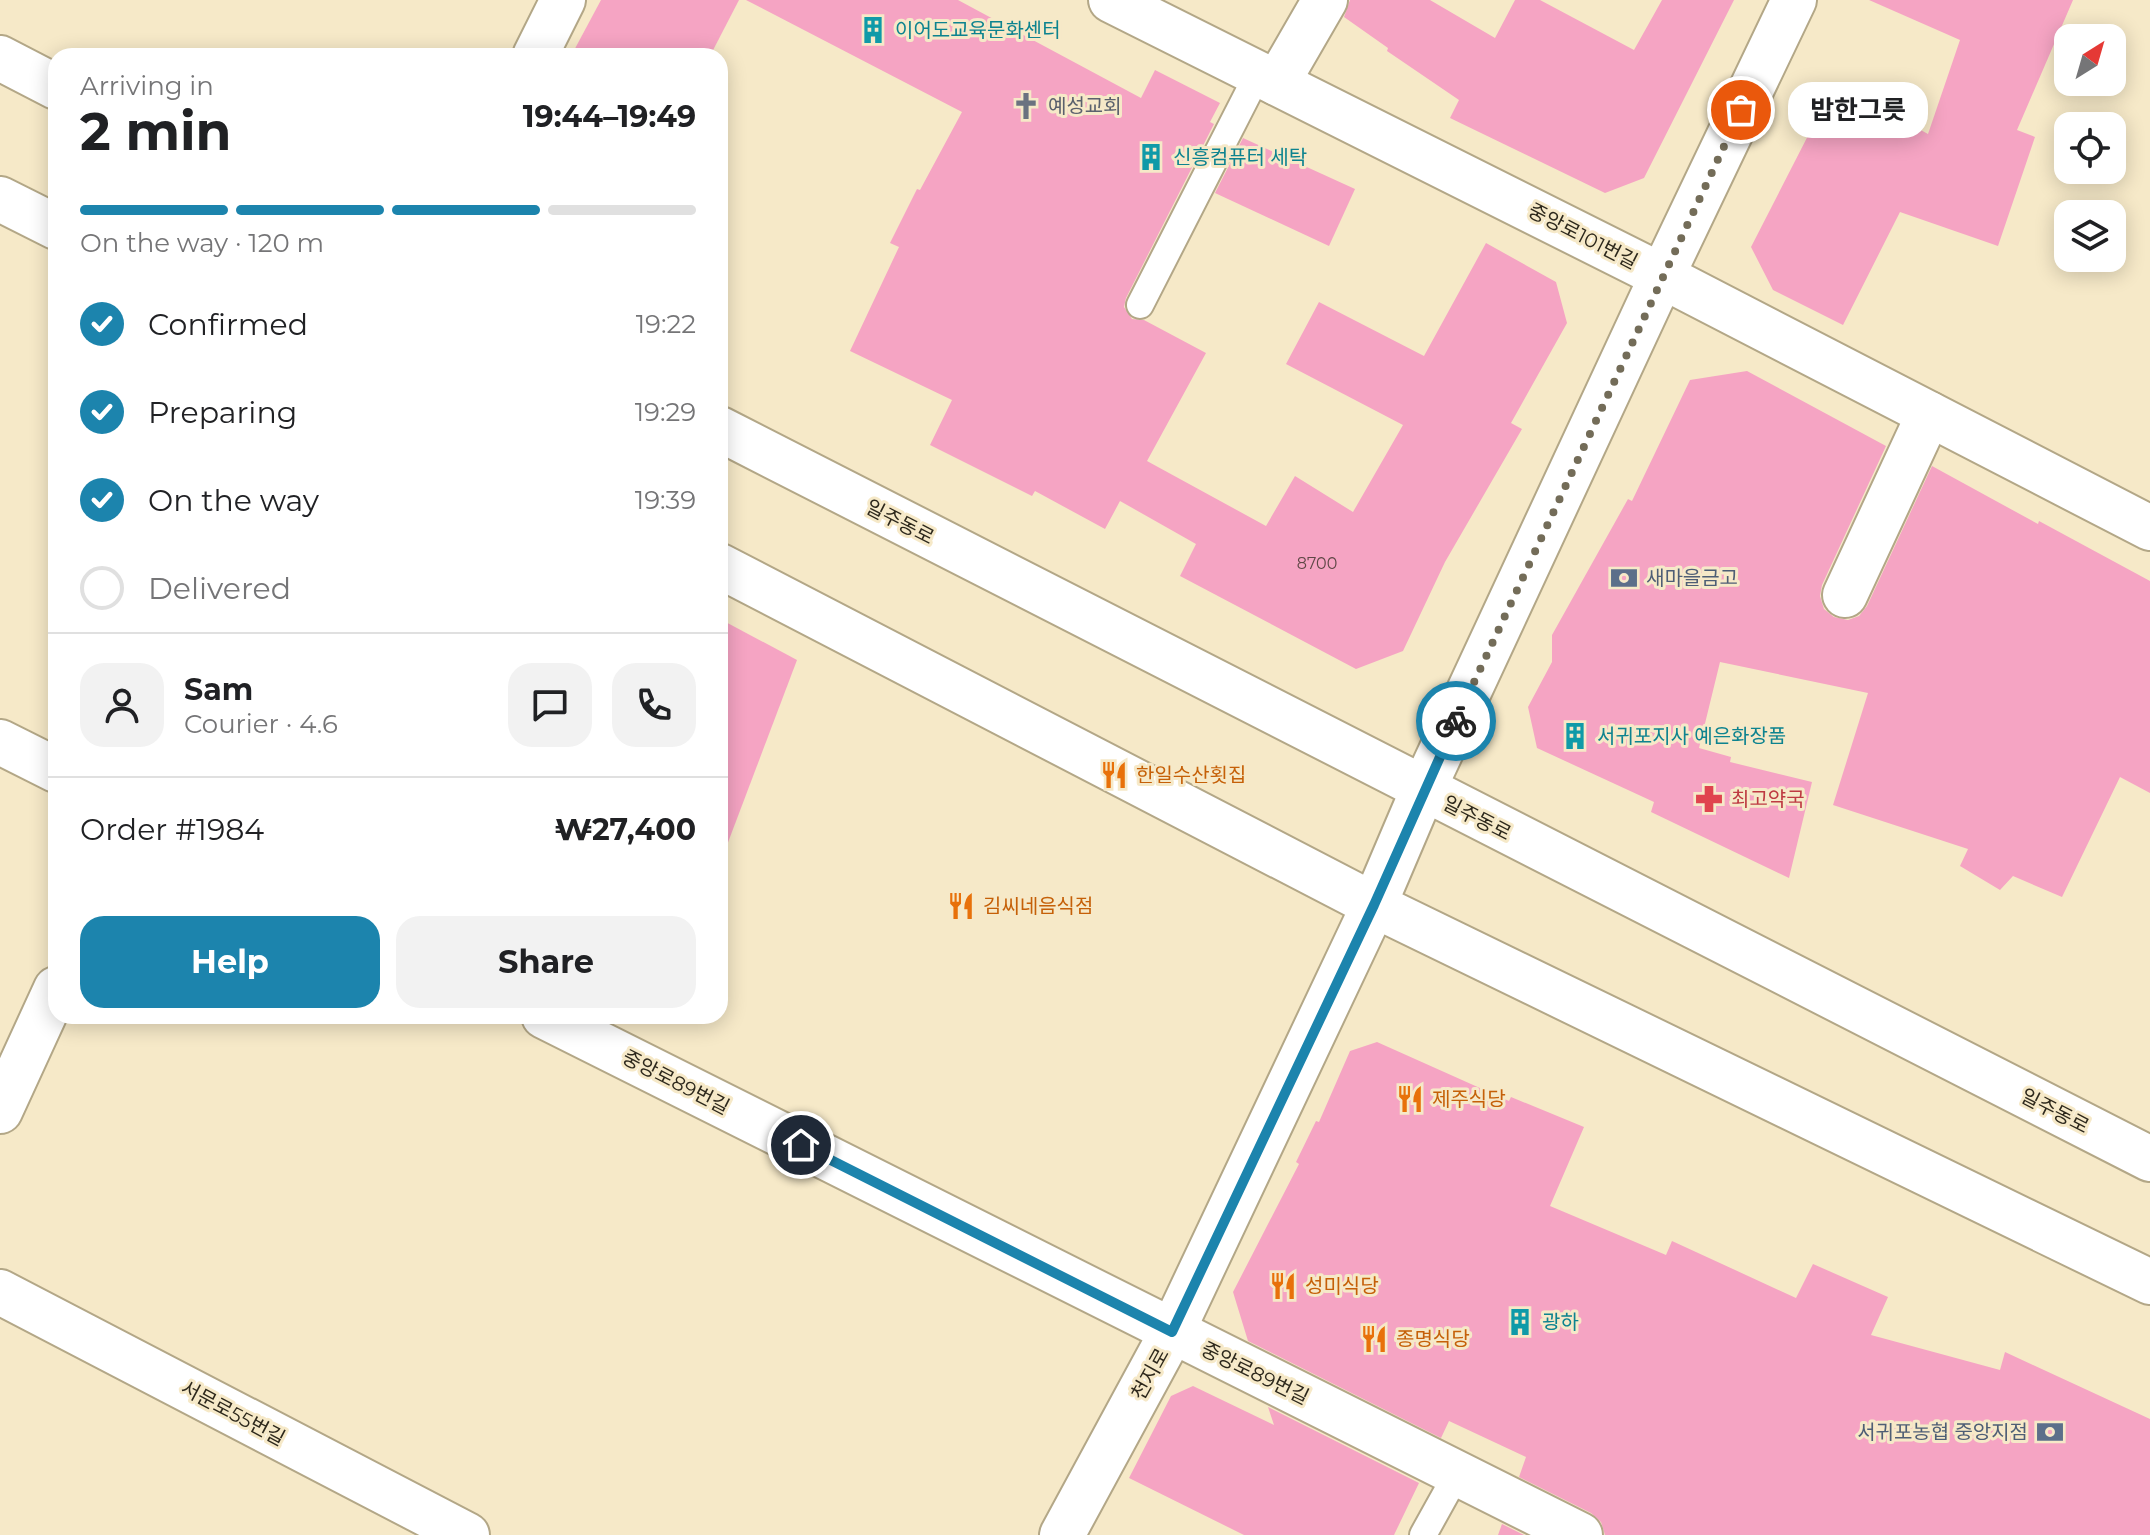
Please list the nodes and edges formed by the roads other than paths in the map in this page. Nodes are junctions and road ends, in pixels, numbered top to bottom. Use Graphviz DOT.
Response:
graph roads {
  1 [pos="563,0"];
  2 [pos="1111,0"];
  3 [pos="1325,0"];
  4 [pos="1794,0"];
  5 [pos="539,48"];
  6 [pos="0,58"];
  7 [pos="1268,78"];
  8 [pos="48,83"];
  9 [pos="0,199"];
  10 [pos="48,223"];
  11 [pos="1662,276"];
  12 [pos="1140,305"];
  13 [pos="1929,414"];
  14 [pos="728,433"];
  15 [pos="2150,528"];
  16 [pos="728,570"];
  17 [pos="1845,595"];
  18 [pos="0,742"];
  19 [pos="48,766"];
  20 [pos="1423,790"];
  21 [pos="1374,905"];
  22 [pos="48,1006"];
  23 [pos="560,1024"];
  24 [pos="0,1111"];
  25 [pos="2150,1159"];
  26 [pos="2150,1282"];
  27 [pos="0,1292"];
  28 [pos="1172,1332"];
  29 [pos="1458,1472"];
  30 [pos="467,1535"];
  31 [pos="1062,1535"];
  32 [pos="1423,1535"];
  33 [pos="1580,1535"];
  1 -- 5 [label="street"];
  2 -- 7 [label="street, 중앙로101번길"];
  3 -- 7 [label="street"];
  4 -- 11 [label="street, 천지로"];
  6 -- 8 [label="street"];
  7 -- 11 [label="street, 중앙로101번길"];
  7 -- 12 [label="lane"];
  9 -- 10 [label="street"];
  11 -- 13 [label="street, 중앙로101번길"];
  11 -- 20 [label="street, 천지로"];
  13 -- 15 [label="street, 중앙로101번길"];
  13 -- 17 [label="street"];
  14 -- 20 [label="street, 일주동로"];
  16 -- 21 [label="street"];
  18 -- 19 [label="street"];
  20 -- 21 [label="street, 천지로"];
  20 -- 25 [label="street, 일주동로"];
  21 -- 26 [label="street"];
  21 -- 28 [label="street, 천지로"];
  22 -- 24 [label="street"];
  23 -- 28 [label="street, 중앙로89번길"];
  27 -- 30 [label="street, 서문로55번길"];
  28 -- 29 [label="street, 중앙로89번길"];
  28 -- 31 [label="street, 천지로"];
  29 -- 32 [label="lane"];
  29 -- 33 [label="street, 중앙로89번길"];
}
